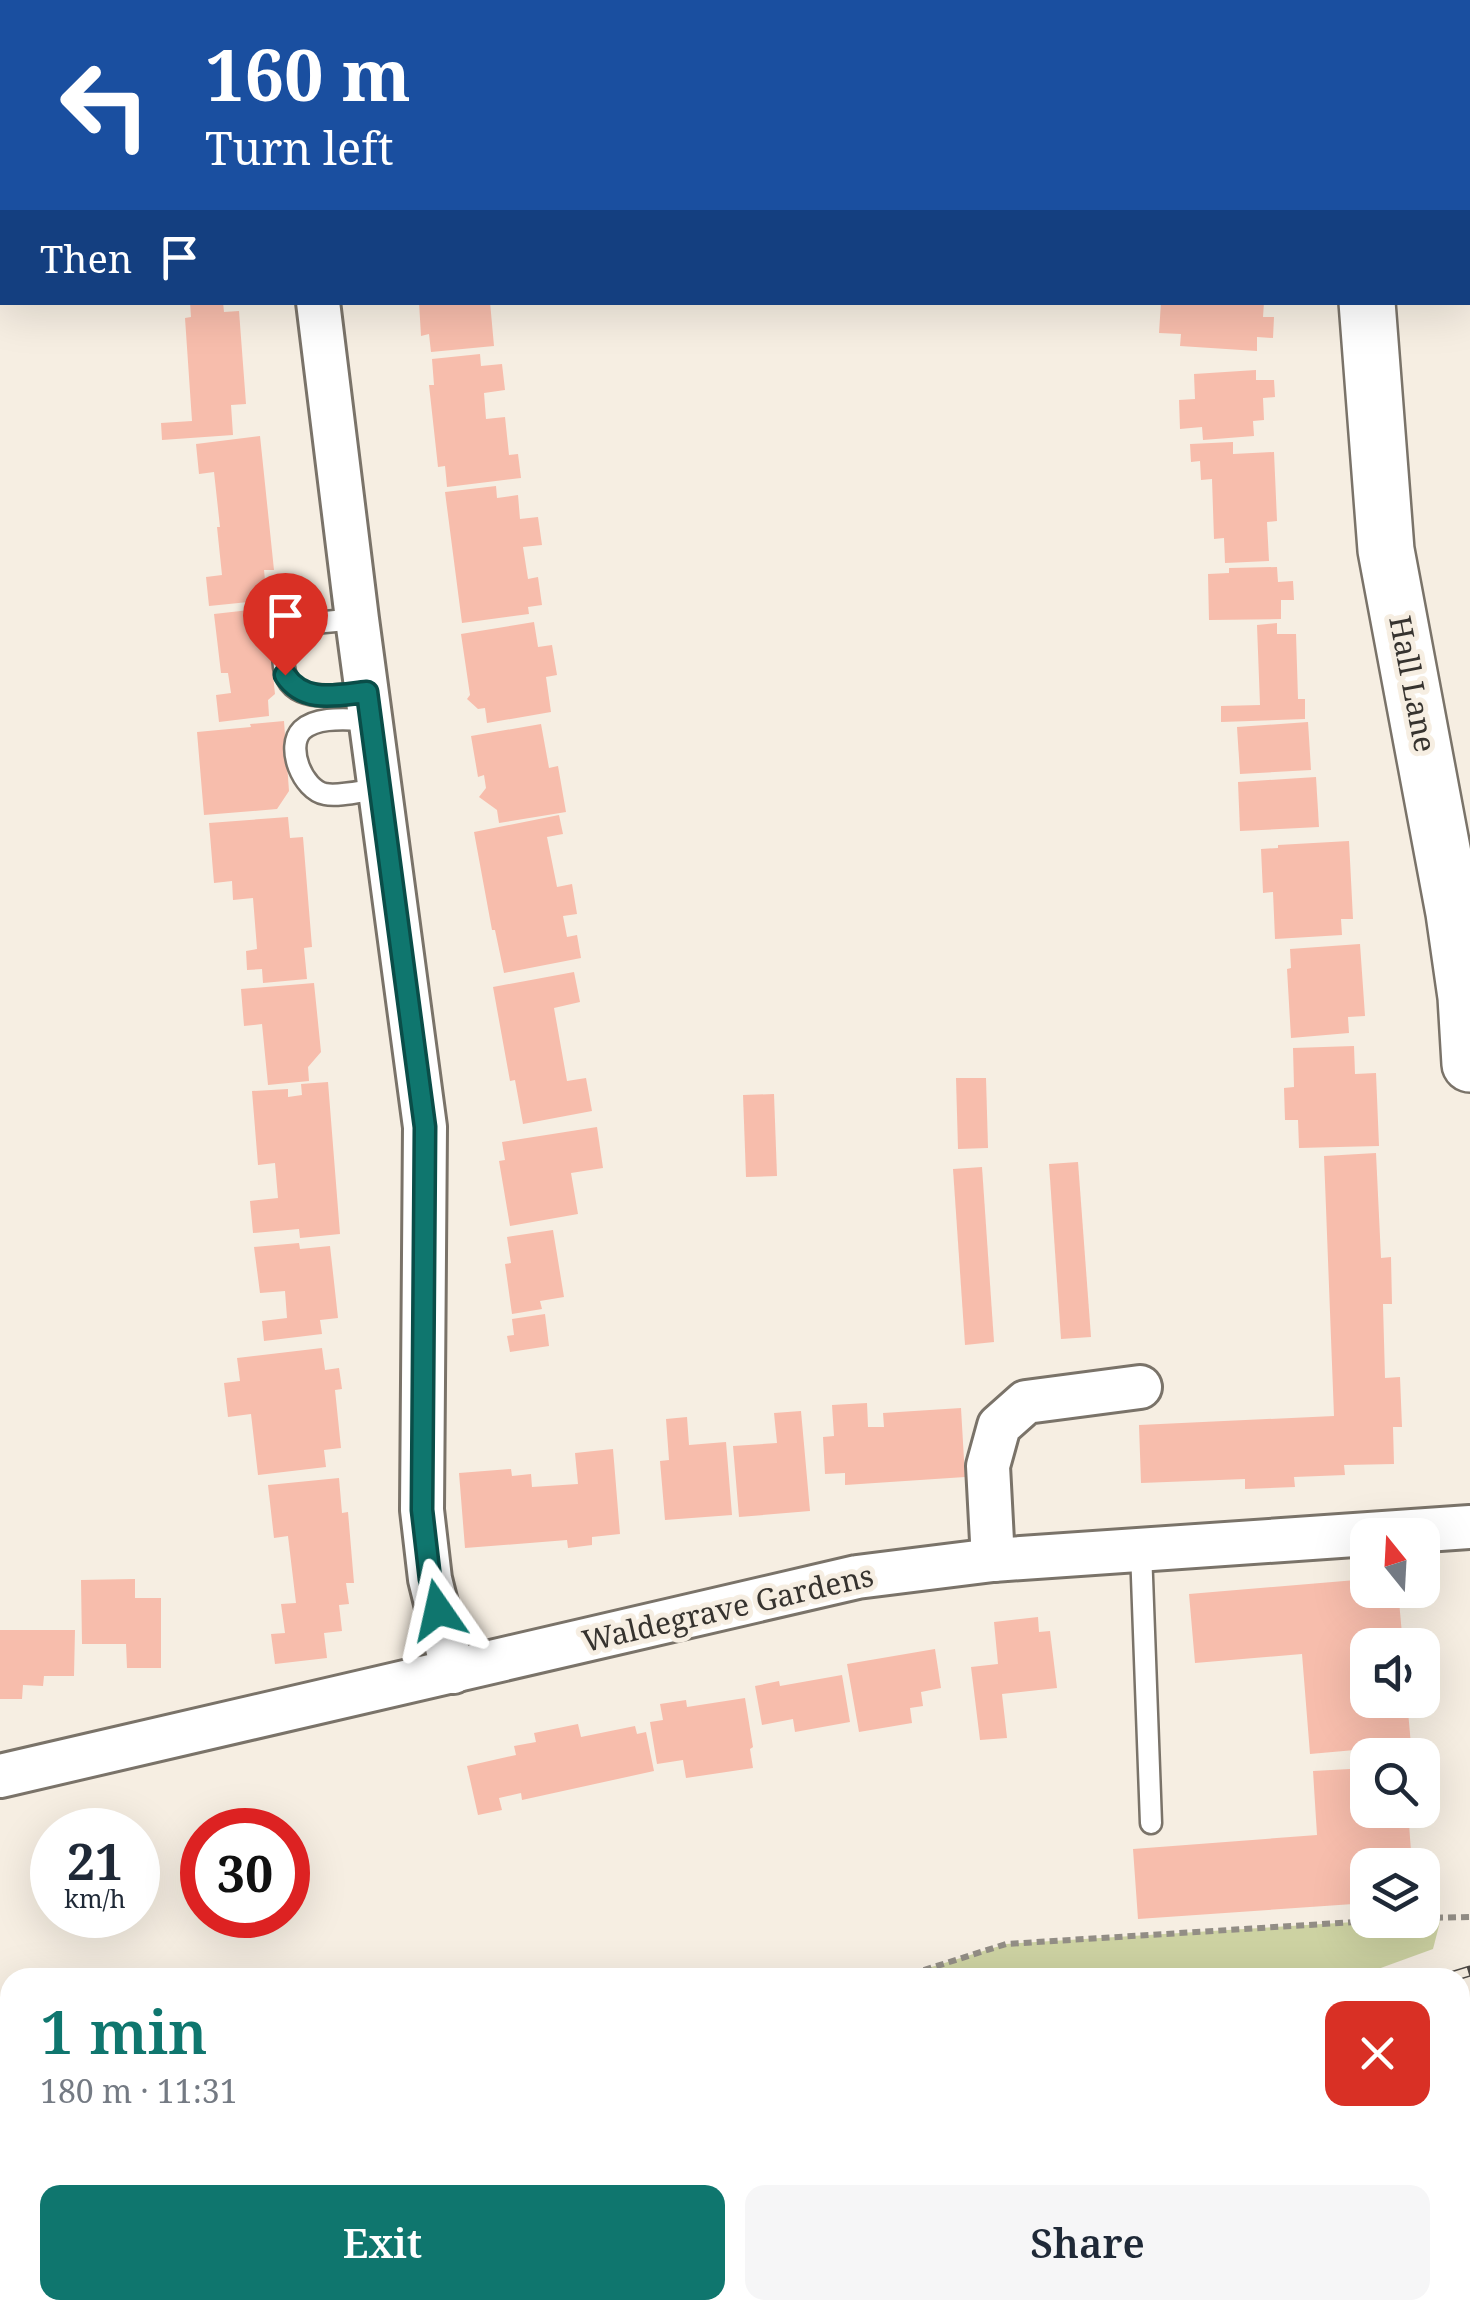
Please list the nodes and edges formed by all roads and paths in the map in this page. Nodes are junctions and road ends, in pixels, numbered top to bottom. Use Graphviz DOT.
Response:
graph roads {
  1 [pos="318,305"];
  2 [pos="1367,305"];
  3 [pos="357,619"];
  4 [pos="369,706"];
  5 [pos="380,789"];
  6 [pos="1470,1064"];
  7 [pos="1140,1387"];
  8 [pos="1470,1527"];
  9 [pos="1141,1550"];
  10 [pos="993,1560"];
  11 [pos="452,1672"];
  12 [pos="0,1776"];
  13 [pos="1150,1823"];
  14 [pos="1470,1917"];
  15 [pos="1440,1918"];
  16 [pos="1350,1922"];
  17 [pos="930,1968"];
  1 -- 3 [label="street"];
  2 -- 6 [label="street, Hall Lane"];
  3 -- 4 [label="street"];
  3 -- 4 [label="lane"];
  4 -- 5 [label="street"];
  4 -- 5 [label="lane"];
  5 -- 11 [label="street"];
  7 -- 10 [label="street"];
  8 -- 9 [label="street, Waldegrave Gardens"];
  9 -- 10 [label="street, Waldegrave Gardens"];
  9 -- 13 [label="lane"];
  10 -- 11 [label="street, Waldegrave Gardens"];
  11 -- 12 [label="street, Waldegrave Gardens"];
  14 -- 15 [label="path"];
  16 -- 17 [label="path"];
}
